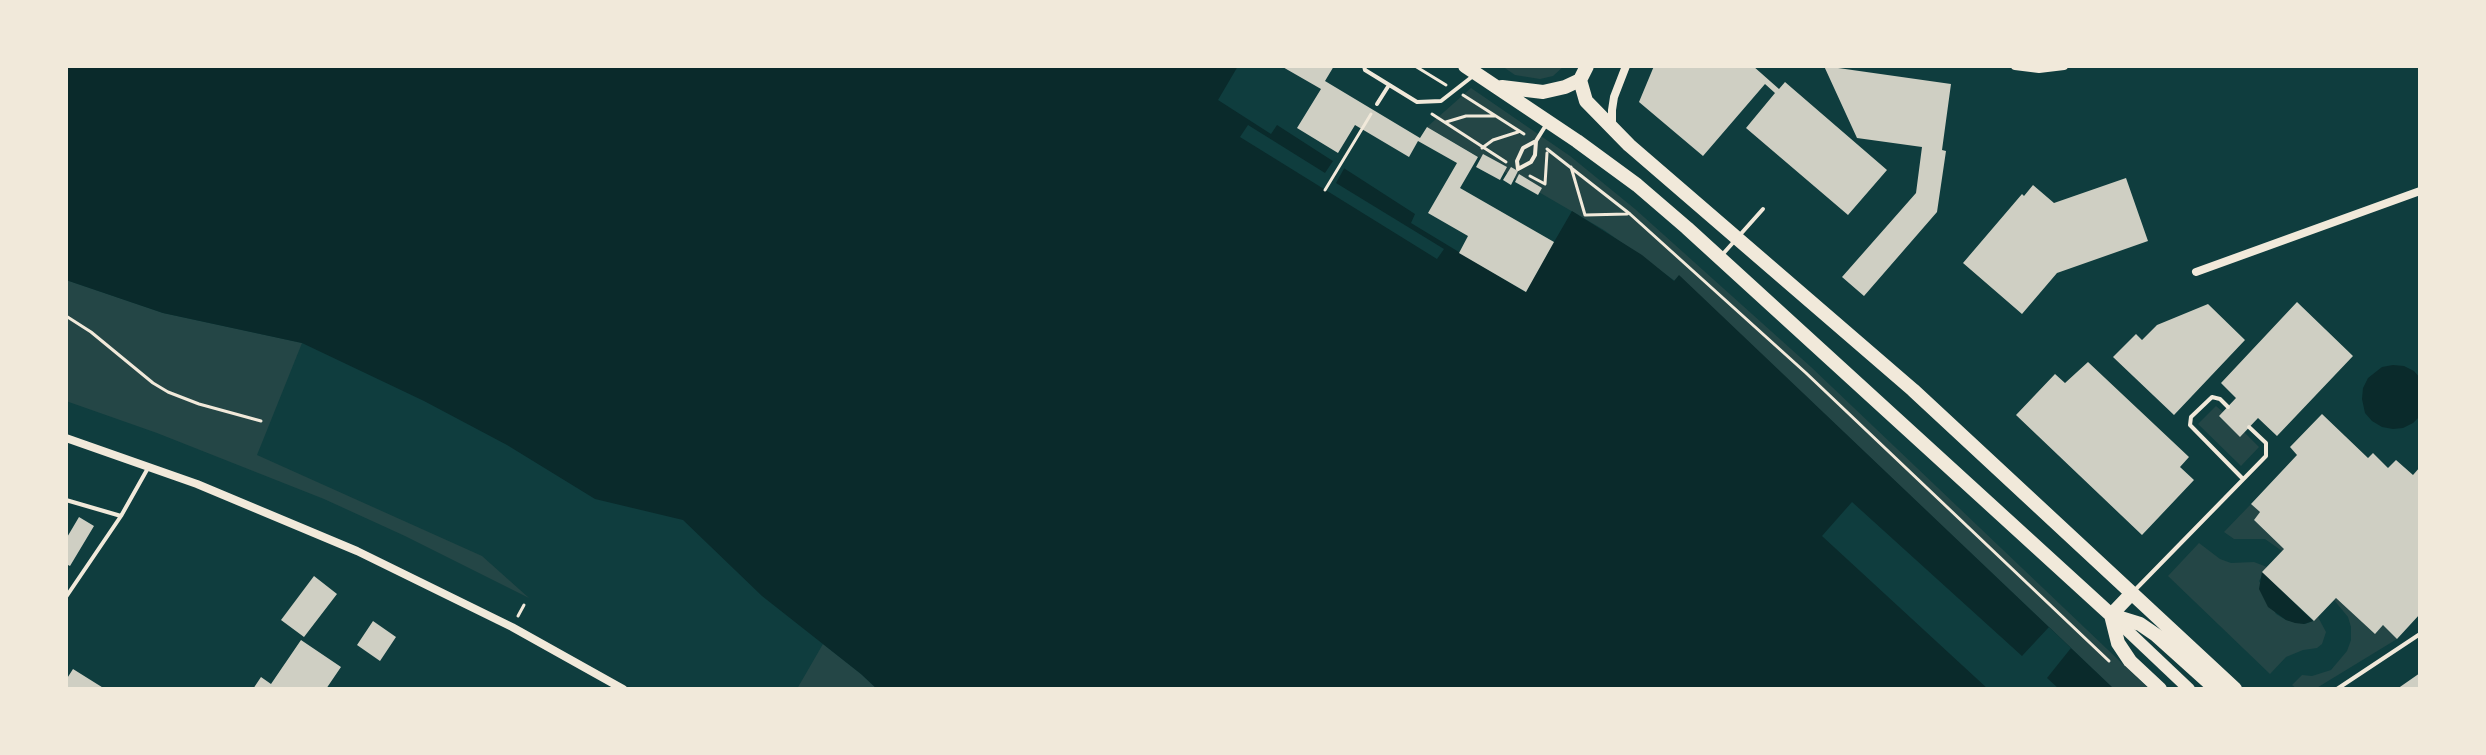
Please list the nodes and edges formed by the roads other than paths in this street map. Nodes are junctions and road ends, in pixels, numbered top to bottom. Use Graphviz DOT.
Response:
graph roads {
  1 [pos="1364,66"];
  2 [pos="1587,66"];
  3 [pos="1626,66"];
  4 [pos="2015,66"];
  5 [pos="2064,66"];
  6 [pos="1471,69"];
  7 [pos="1580,80"];
  8 [pos="1389,85"];
  9 [pos="1497,86"];
  10 [pos="1377,104"];
  11 [pos="1548,121"];
  12 [pos="1612,129"];
  13 [pos="1536,141"];
  14 [pos="2420,191"];
  15 [pos="1763,209"];
  16 [pos="1737,238"];
  17 [pos="1719,258"];
  18 [pos="2196,272"];
  19 [pos="2228,407"];
  20 [pos="2249,427"];
  21 [pos="66,438"];
  22 [pos="149,466"];
  23 [pos="2243,479"];
  24 [pos="66,500"];
  25 [pos="121,516"];
  26 [pos="2132,593"];
  27 [pos="66,597"];
  28 [pos="2111,615"];
  29 [pos="2420,634"];
  30 [pos="623,689"];
  31 [pos="2160,689"];
  32 [pos="2189,689"];
  33 [pos="2216,689"];
  34 [pos="2235,689"];
  35 [pos="2337,689"];
  1 -- 8 [label="lane"];
  2 -- 7 [label="main road"];
  3 -- 12 [label="street"];
  4 -- 5 [label="street"];
  6 -- 8 [label="lane"];
  6 -- 9 [label="main road"];
  7 -- 9 [label="main road"];
  7 -- 12 [label="main road"];
  8 -- 10 [label="lane"];
  9 -- 11 [label="main road"];
  11 -- 13 [label="lane"];
  11 -- 17 [label="main road"];
  12 -- 16 [label="main road"];
  13 -- 13 [label="lane"];
  14 -- 18 [label="street"];
  15 -- 16 [label="lane"];
  16 -- 17 [label="lane"];
  16 -- 26 [label="main road"];
  17 -- 28 [label="main road"];
  19 -- 23 [label="lane"];
  20 -- 23 [label="lane"];
  21 -- 22 [label="street"];
  22 -- 25 [label="lane"];
  22 -- 30 [label="street"];
  23 -- 26 [label="lane"];
  24 -- 25 [label="lane"];
  25 -- 27 [label="lane"];
  26 -- 28 [label="main road"];
  26 -- 34 [label="main road"];
  28 -- 31 [label="main road"];
  28 -- 32 [label="main road"];
  28 -- 33 [label="main road"];
  29 -- 35 [label="lane"];
}
